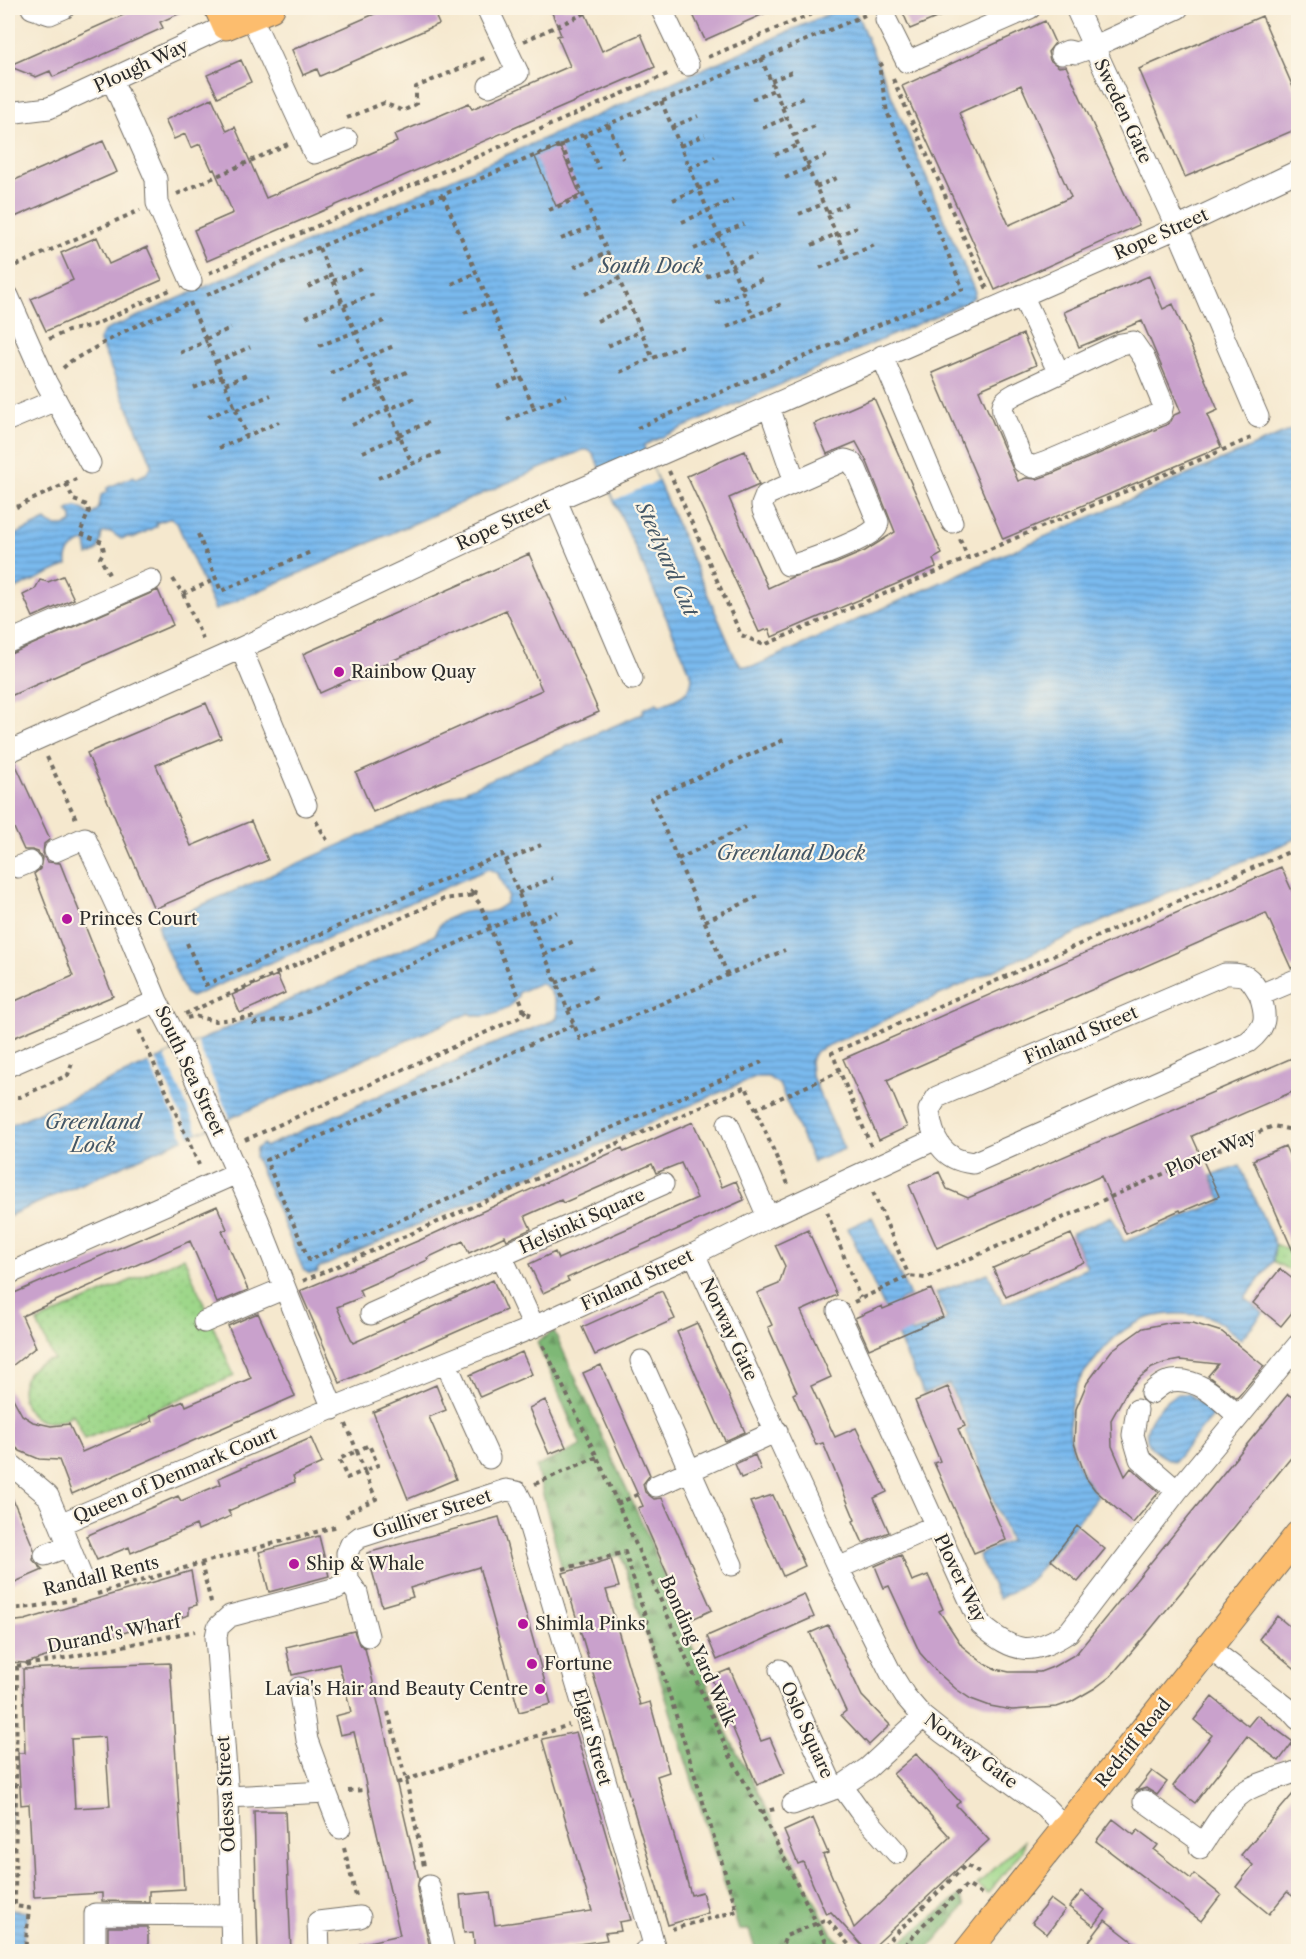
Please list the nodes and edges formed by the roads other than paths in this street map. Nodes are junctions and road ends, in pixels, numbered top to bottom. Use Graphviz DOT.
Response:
graph roads {
  1 [pos="32,8"];
  2 [pos="64,8"];
  3 [pos="487,8"];
  4 [pos="661,8"];
  5 [pos="1030,8"];
  6 [pos="1076,8"];
  7 [pos="1178,8"];
  8 [pos="261,12"];
  9 [pos="222,17"];
  10 [pos="874,20"];
  11 [pos="1074,55"];
  12 [pos="688,65"];
  13 [pos="112,80"];
  14 [pos="489,86"];
  15 [pos="8,113"];
  16 [pos="346,130"];
  17 [pos="1299,171"];
  18 [pos="1177,228"];
  19 [pos="192,281"];
  20 [pos="1022,295"];
  21 [pos="8,296"];
  22 [pos="882,356"];
  23 [pos="1059,373"];
  24 [pos="56,400"];
  25 [pos="769,407"];
  26 [pos="1258,417"];
  27 [pos="8,420"];
  28 [pos="90,463"];
  29 [pos="795,482"];
  30 [pos="556,500"];
  31 [pos="952,522"];
  32 [pos="151,580"];
  33 [pos="8,642"];
  34 [pos="241,648"];
  35 [pos="632,679"];
  36 [pos="8,752"];
  37 [pos="306,805"];
  38 [pos="55,851"];
  39 [pos="1299,979"];
  40 [pos="1260,995"];
  41 [pos="158,1001"];
  42 [pos="8,1066"];
  43 [pos="728,1124"];
  44 [pos="936,1139"];
  45 [pos="237,1173"];
  46 [pos="663,1184"];
  47 [pos="768,1217"];
  48 [pos="694,1254"];
  49 [pos="502,1257"];
  50 [pos="8,1274"];
  51 [pos="289,1286"];
  52 [pos="838,1311"];
  53 [pos="371,1314"];
  54 [pos="204,1322"];
  55 [pos="538,1335"];
  56 [pos="1299,1345"];
  57 [pos="641,1361"];
  58 [pos="446,1363"];
  59 [pos="1151,1394"];
  60 [pos="335,1408"];
  61 [pos="1137,1410"];
  62 [pos="1238,1416"];
  63 [pos="777,1431"];
  64 [pos="489,1458"];
  65 [pos="8,1462"];
  66 [pos="690,1471"];
  67 [pos="656,1486"];
  68 [pos="1177,1491"];
  69 [pos="516,1492"];
  70 [pos="60,1524"];
  71 [pos="935,1526"];
  72 [pos="1299,1535"];
  73 [pos="69,1546"];
  74 [pos="45,1555"];
  75 [pos="732,1565"];
  76 [pos="838,1568"];
  77 [pos="82,1578"];
  78 [pos="348,1580"];
  79 [pos="368,1636"];
  80 [pos="1209,1648"];
  81 [pos="780,1670"];
  82 [pos="299,1688"];
  83 [pos="1296,1709"];
  84 [pos="924,1717"];
  85 [pos="1299,1772"];
  86 [pos="838,1787"];
  87 [pos="326,1792"];
  88 [pos="228,1797"];
  89 [pos="1144,1801"];
  90 [pos="793,1804"];
  91 [pos="340,1828"];
  92 [pos="1065,1828"];
  93 [pos="897,1852"];
  94 [pos="429,1886"];
  95 [pos="231,1916"];
  96 [pos="360,1917"];
  97 [pos="651,1947"];
  98 [pos="94,1952"];
  99 [pos="232,1952"];
  100 [pos="319,1952"];
  101 [pos="444,1952"];
  102 [pos="968,1952"];
  1 -- 2 [label="street"];
  3 -- 14 [label="street"];
  4 -- 12 [label="street"];
  5 -- 10 [label="street"];
  6 -- 11 [label="street"];
  7 -- 11 [label="street, Sweden Gate"];
  8 -- 9 [label="main road, Plough Way"];
  8 -- 16 [label="street"];
  9 -- 13 [label="street, Plough Way"];
  11 -- 18 [label="street, Sweden Gate"];
  13 -- 15 [label="street, Plough Way"];
  13 -- 19 [label="street"];
  17 -- 18 [label="street, Rope Street"];
  18 -- 20 [label="street, Rope Street"];
  18 -- 26 [label="street, Sweden Gate"];
  20 -- 22 [label="street, Rope Street"];
  20 -- 23 [label="street"];
  21 -- 24 [label="street"];
  22 -- 25 [label="street, Rope Street"];
  22 -- 31 [label="street"];
  23 -- 23 [label="street"];
  24 -- 27 [label="street"];
  24 -- 28 [label="street"];
  25 -- 29 [label="street"];
  25 -- 30 [label="street, Rope Street"];
  29 -- 29 [label="street"];
  30 -- 34 [label="street, Rope Street"];
  30 -- 35 [label="street"];
  32 -- 33 [label="street"];
  34 -- 36 [label="street, Rope Street"];
  34 -- 37 [label="street"];
  38 -- 41 [label="street, South Sea Street"];
  39 -- 40 [label="street"];
  40 -- 44 [label="street, Finland Street"];
  40 -- 44 [label="street, Finland Street"];
  41 -- 42 [label="street"];
  41 -- 45 [label="street, South Sea Street"];
  43 -- 47 [label="street"];
  44 -- 47 [label="street, Finland Street"];
  45 -- 50 [label="street"];
  45 -- 51 [label="street, South Sea Street"];
  46 -- 49 [label="street, Helsinki Square"];
  47 -- 48 [label="street, Finland Street"];
  48 -- 55 [label="street, Finland Street"];
  48 -- 63 [label="street, Norway Gate"];
  49 -- 53 [label="street, Helsinki Square"];
  49 -- 55 [label="street, Helsinki Square"];
  51 -- 54 [label="street"];
  51 -- 60 [label="street, South Sea Street"];
  52 -- 71 [label="street, Plover Way"];
  55 -- 58 [label="street, Finland Street"];
  56 -- 62 [label="street, Plover Way"];
  57 -- 66 [label="street"];
  58 -- 60 [label="street, Finland Street"];
  58 -- 64 [label="street"];
  59 -- 62 [label="street"];
  60 -- 70 [label="street, Queen of Denmark Court"];
  61 -- 68 [label="street"];
  62 -- 68 [label="street, Plover Way"];
  63 -- 66 [label="street"];
  63 -- 76 [label="street, Norway Gate"];
  65 -- 70 [label="street, Queen of Denmark Court"];
  66 -- 67 [label="street"];
  66 -- 75 [label="street"];
  68 -- 71 [label="street, Plover Way"];
  69 -- 78 [label="street, Gulliver Street"];
  69 -- 97 [label="street, Elgar Street"];
  70 -- 73 [label="street"];
  71 -- 76 [label="street"];
  72 -- 80 [label="main road, Redriff Road"];
  73 -- 74 [label="street"];
  73 -- 77 [label="street"];
  76 -- 84 [label="street, Norway Gate"];
  78 -- 79 [label="street, Gulliver Street"];
  78 -- 88 [label="street, Odessa Street"];
  80 -- 83 [label="street"];
  80 -- 92 [label="main road, Redriff Road"];
  81 -- 86 [label="street, Oslo Square"];
  82 -- 87 [label="street"];
  84 -- 86 [label="street, Oslo Square"];
  84 -- 92 [label="street, Norway Gate"];
  85 -- 89 [label="street"];
  86 -- 90 [label="street, Oslo Square"];
  86 -- 93 [label="street, Oslo Square"];
  87 -- 88 [label="street"];
  87 -- 91 [label="street"];
  88 -- 95 [label="street, Odessa Street"];
  92 -- 102 [label="main road, Redriff Road"];
  94 -- 101 [label="street"];
  95 -- 98 [label="street"];
  95 -- 99 [label="street, Odessa Street"];
  96 -- 100 [label="street"];
}
